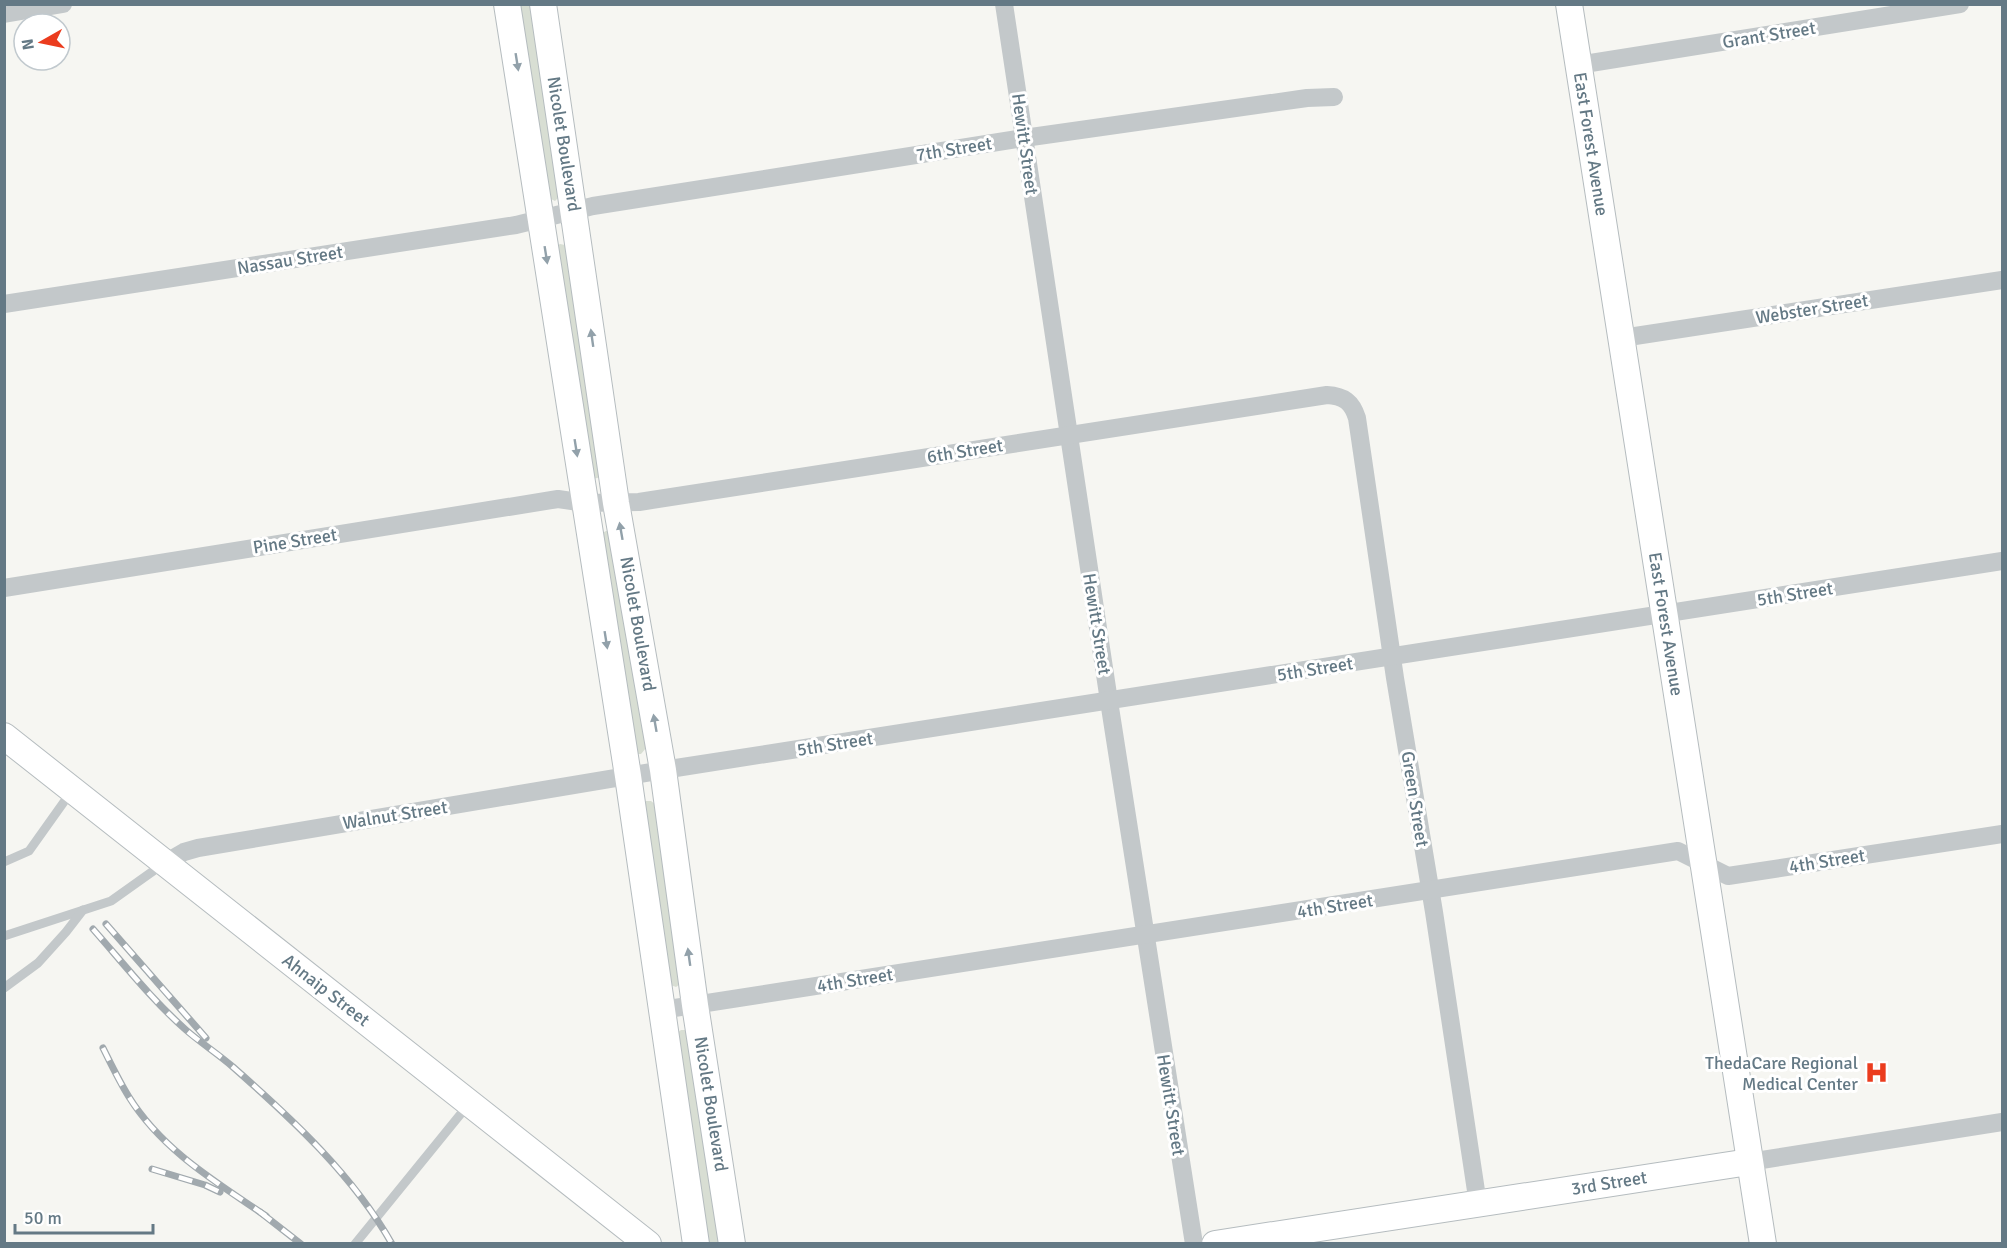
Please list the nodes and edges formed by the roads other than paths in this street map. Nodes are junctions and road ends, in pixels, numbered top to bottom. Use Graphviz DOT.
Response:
graph roads {
  1 [pos="63,4"];
  2 [pos="507,4"];
  3 [pos="543,4"];
  4 [pos="1004,4"];
  5 [pos="1569,4"];
  6 [pos="1960,4"];
  7 [pos="4,14"];
  8 [pos="1578,65"];
  9 [pos="1335,97"];
  10 [pos="1024,138"];
  11 [pos="574,210"];
  12 [pos="541,219"];
  13 [pos="2002,280"];
  14 [pos="4,304"];
  15 [pos="1622,338"];
  16 [pos="1345,399"];
  17 [pos="1068,435"];
  18 [pos="585,503"];
  19 [pos="616,503"];
  20 [pos="2002,561"];
  21 [pos="4,588"];
  22 [pos="1664,614"];
  23 [pos="1392,657"];
  24 [pos="1109,701"];
  25 [pos="4,736"];
  26 [pos="663,770"];
  27 [pos="628,776"];
  28 [pos="73,790"];
  29 [pos="2002,834"];
  30 [pos="4,862"];
  31 [pos="165,863"];
  32 [pos="1705,866"];
  33 [pos="1431,891"];
  34 [pos="83,910"];
  35 [pos="4,936"];
  36 [pos="1145,936"];
  37 [pos="4,988"];
  38 [pos="695,1005"];
  39 [pos="662,1010"];
  40 [pos="469,1103"];
  41 [pos="2002,1122"];
  42 [pos="1749,1162"];
  43 [pos="1478,1204"];
  44 [pos="355,1244"];
  45 [pos="648,1244"];
  46 [pos="696,1244"];
  47 [pos="732,1244"];
  48 [pos="1194,1244"];
  49 [pos="1215,1244"];
  50 [pos="1762,1244"];
  1 -- 7 [label="street"];
  2 -- 12 [label="street, Nicolet Boulevard, one-way"];
  3 -- 11 [label="street, Nicolet Boulevard"];
  4 -- 10 [label="street, Hewitt Street"];
  5 -- 8 [label="street, East Forest Avenue"];
  6 -- 8 [label="street, Grant Street"];
  8 -- 15 [label="street, East Forest Avenue"];
  9 -- 10 [label="street, 7th Street"];
  10 -- 11 [label="street, 7th Street"];
  10 -- 17 [label="street, Hewitt Street"];
  11 -- 12 [label="street, Nassau Street"];
  19 -- 11 [label="street, Nicolet Boulevard, one-way"];
  12 -- 14 [label="street, Nassau Street"];
  12 -- 18 [label="street, Nicolet Boulevard, one-way"];
  13 -- 15 [label="street, Webster Street"];
  15 -- 22 [label="street, East Forest Avenue"];
  16 -- 17 [label="street, 6th Street"];
  16 -- 23 [label="street, Green Street"];
  17 -- 19 [label="street, 6th Street"];
  17 -- 24 [label="street, Hewitt Street"];
  18 -- 19 [label="street, 6th Street"];
  18 -- 21 [label="street, Pine Street"];
  18 -- 27 [label="street, Nicolet Boulevard, one-way"];
  26 -- 19 [label="street, Nicolet Boulevard, one-way"];
  20 -- 22 [label="street, 5th Street"];
  22 -- 23 [label="street, 5th Street"];
  22 -- 32 [label="street, East Forest Avenue"];
  23 -- 24 [label="street, 5th Street"];
  23 -- 33 [label="street, Green Street"];
  24 -- 26 [label="street, 5th Street"];
  24 -- 36 [label="street, Hewitt Street"];
  25 -- 28 [label="street, Ahnaip Street"];
  26 -- 27 [label="street, 5th Street"];
  38 -- 26 [label="street, Nicolet Boulevard, one-way"];
  27 -- 31 [label="street, Walnut Street"];
  27 -- 39 [label="street, Nicolet Boulevard"];
  28 -- 30 [label="lane"];
  28 -- 31 [label="street, Ahnaip Street"];
  29 -- 32 [label="street, 4th Street"];
  31 -- 34 [label="lane"];
  31 -- 40 [label="street, Ahnaip Street"];
  32 -- 33 [label="street, 4th Street"];
  32 -- 42 [label="street, East Forest Avenue"];
  33 -- 36 [label="street, 4th Street"];
  33 -- 43 [label="street, Green Street"];
  34 -- 35 [label="lane"];
  34 -- 37 [label="lane"];
  36 -- 38 [label="street, 4th Street"];
  36 -- 48 [label="street, Hewitt Street"];
  38 -- 39 [label="street, 4th Street"];
  38 -- 47 [label="street, Nicolet Boulevard"];
  39 -- 46 [label="street, Nicolet Boulevard"];
  40 -- 44 [label="lane"];
  40 -- 45 [label="street, Ahnaip Street"];
  41 -- 42 [label="street, 3rd Street"];
  42 -- 43 [label="street, 3rd Street"];
  42 -- 50 [label="street, East Forest Avenue"];
  43 -- 49 [label="street, 3rd Street"];
}
